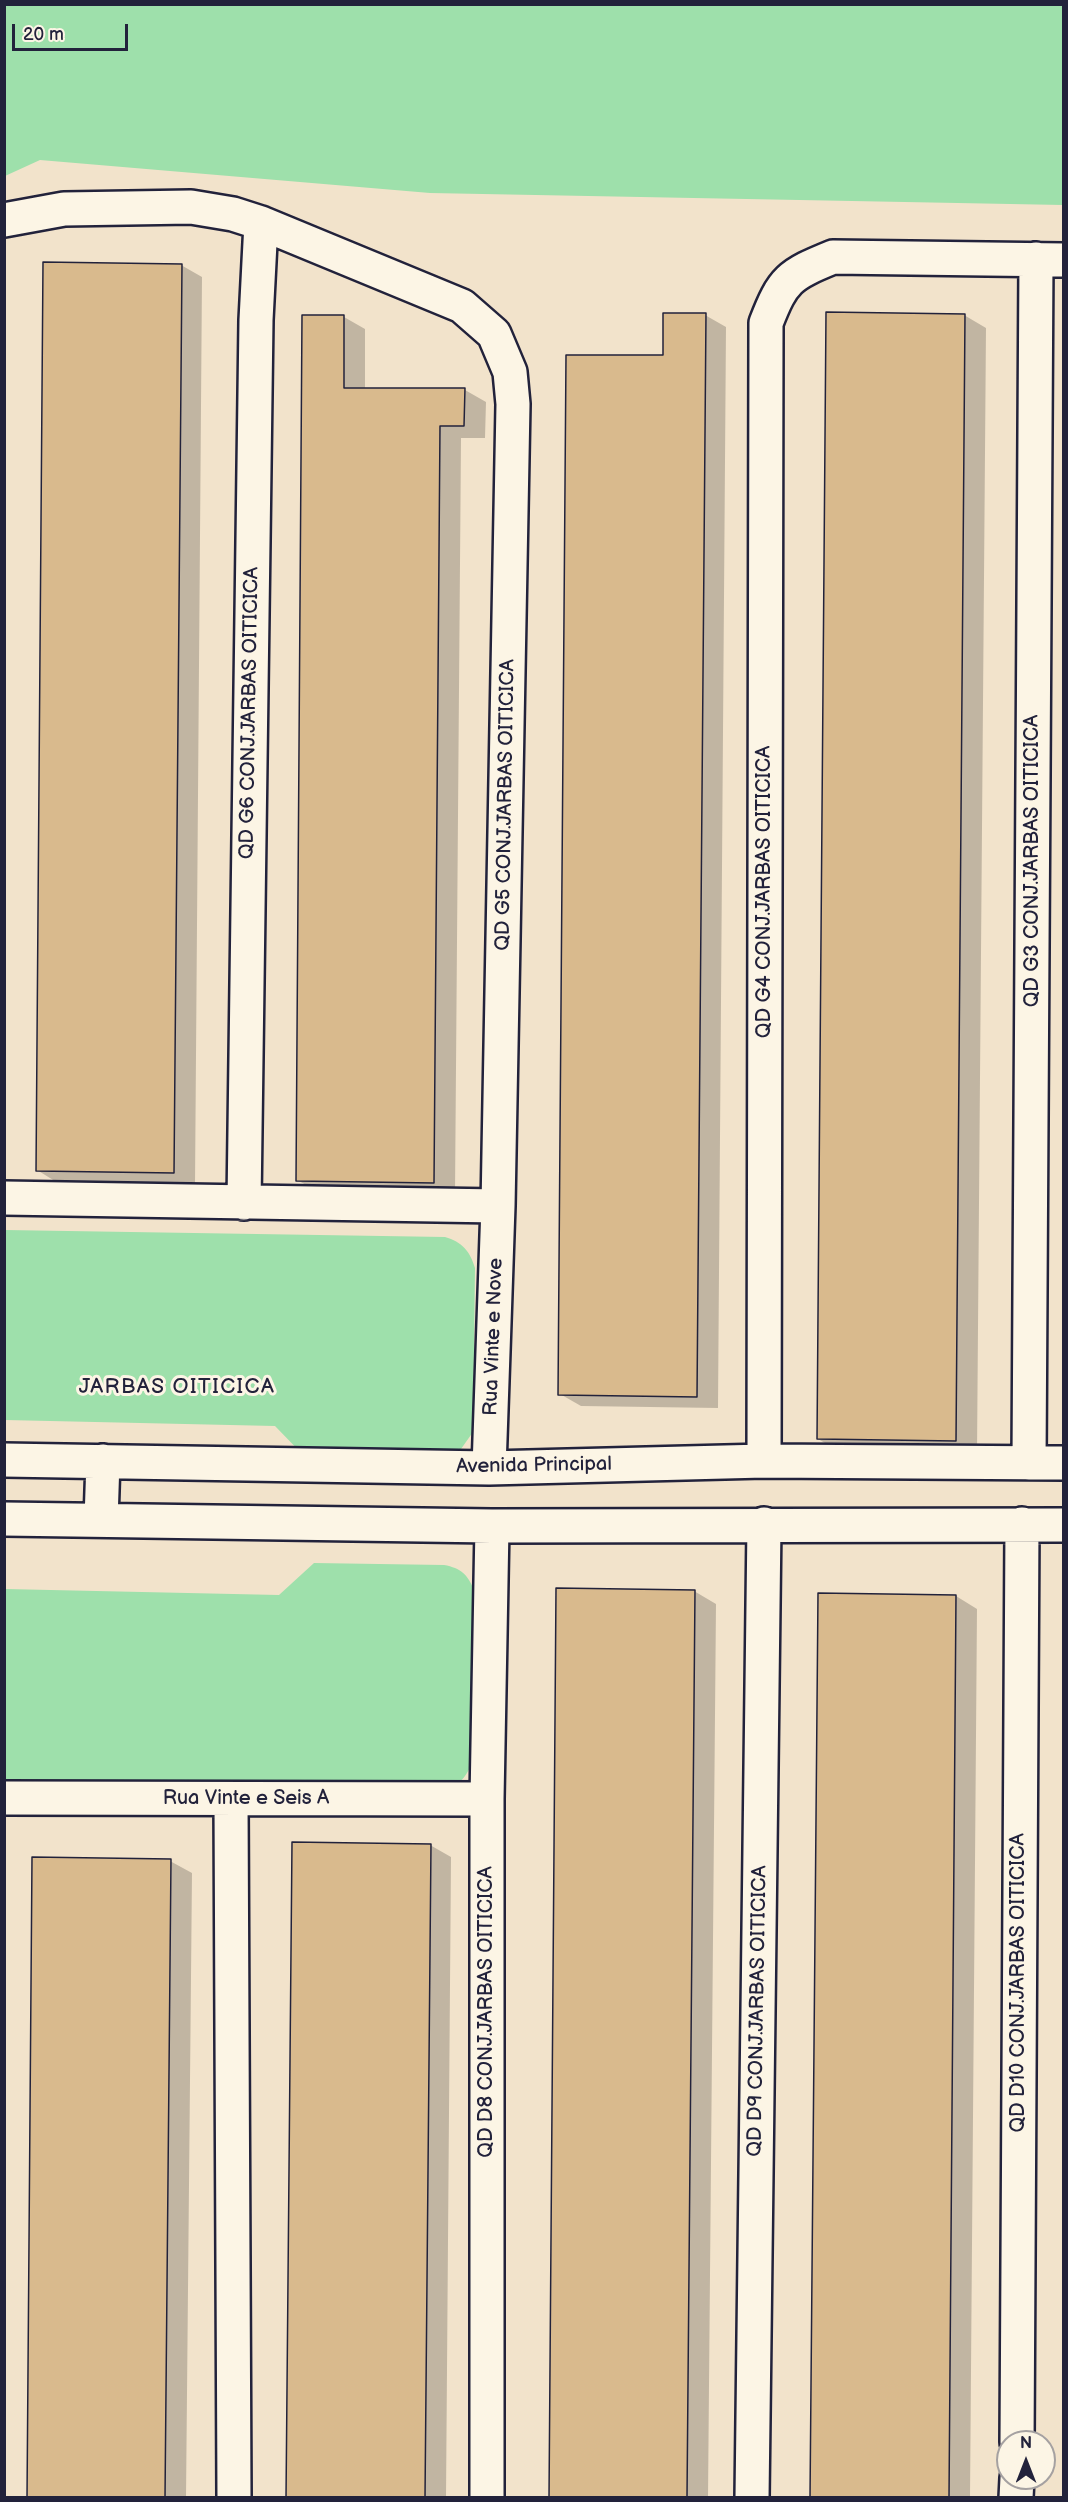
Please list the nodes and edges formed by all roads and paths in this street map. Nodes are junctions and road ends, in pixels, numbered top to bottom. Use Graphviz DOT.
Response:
graph roads {
  1 [pos="4,220"];
  2 [pos="261,223"];
  3 [pos="1050,260"];
  4 [pos="4,1198"];
  5 [pos="244,1203"];
  6 [pos="498,1206"];
  7 [pos="4,1460"];
  8 [pos="102,1461"];
  9 [pos="764,1461"];
  10 [pos="1029,1462"];
  11 [pos="1064,1463"];
  12 [pos="489,1468"];
  13 [pos="4,1519"];
  14 [pos="101,1520"];
  15 [pos="764,1524"];
  16 [pos="1022,1524"];
  17 [pos="1064,1525"];
  18 [pos="492,1526"];
  19 [pos="4,1798"];
  20 [pos="231,1799"];
  21 [pos="487,1799"];
  22 [pos="1017,2430"];
  23 [pos="234,2498"];
  24 [pos="487,2498"];
  25 [pos="752,2498"];
  1 -- 2 [label="street, QD G5 CONJ.JARBAS OITICICA"];
  2 -- 5 [label="street, QD G6 CONJ.JARBAS OITICICA"];
  2 -- 6 [label="street, QD G5 CONJ.JARBAS OITICICA"];
  3 -- 9 [label="street, QD G4 CONJ.JARBAS OITICICA"];
  3 -- 10 [label="street, QD G3 CONJ.JARBAS OITICICA"];
  4 -- 5 [label="street"];
  5 -- 6 [label="street"];
  6 -- 12 [label="street, Rua Vinte e Nove"];
  7 -- 8 [label="street, Avenida Principal"];
  8 -- 12 [label="street, Avenida Principal"];
  8 -- 14 [label="street"];
  9 -- 10 [label="street, Avenida Principal"];
  9 -- 12 [label="street, Avenida Principal"];
  10 -- 11 [label="street, Avenida Principal"];
  13 -- 14 [label="street"];
  14 -- 18 [label="street"];
  15 -- 16 [label="street"];
  15 -- 18 [label="street"];
  15 -- 25 [label="street, QD D9 CONJ.JARBAS OITICICA"];
  16 -- 17 [label="street"];
  16 -- 22 [label="street, QD D10 CONJ.JARBAS OITICICA"];
  18 -- 21 [label="street, QD D8 CONJ.JARBAS OITICICA"];
  19 -- 20 [label="street, Rua Vinte e Seis A"];
  20 -- 21 [label="street, Rua Vinte e Seis A"];
  20 -- 23 [label="street"];
  21 -- 24 [label="street, QD D8 CONJ.JARBAS OITICICA"];
}
